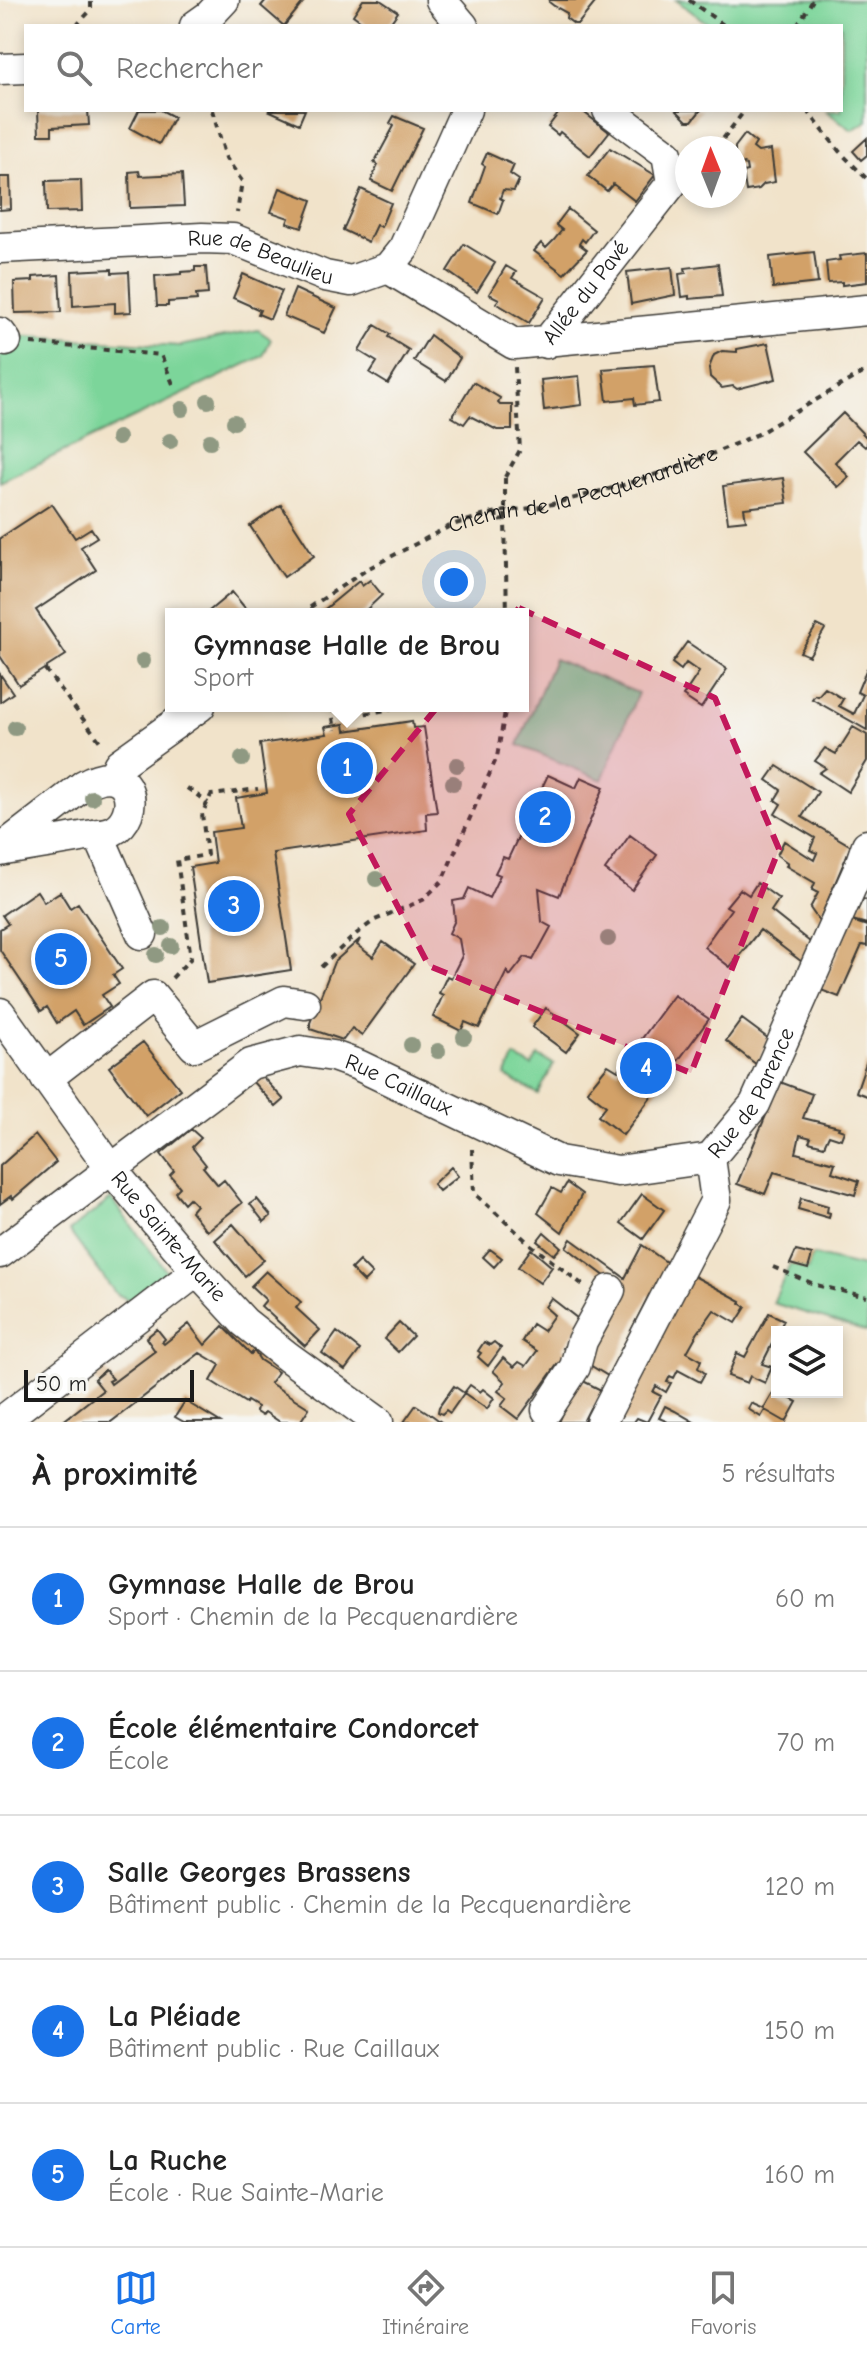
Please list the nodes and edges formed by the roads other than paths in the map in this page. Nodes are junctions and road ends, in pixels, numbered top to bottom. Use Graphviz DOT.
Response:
graph roads {
  1 [pos="441,0"];
  2 [pos="461,24"];
  3 [pos="24,68"];
  4 [pos="0,69"];
  5 [pos="465,112"];
  6 [pos="611,112"];
  7 [pos="0,248"];
  8 [pos="388,268"];
  9 [pos="867,310"];
  10 [pos="546,343"];
  11 [pos="192,712"];
  12 [pos="116,770"];
  13 [pos="98,834"];
  14 [pos="867,845"];
  15 [pos="0,850"];
  16 [pos="142,934"];
  17 [pos="305,1004"];
  18 [pos="0,1013"];
  19 [pos="46,1079"];
  20 [pos="710,1158"];
  21 [pos="111,1169"];
  22 [pos="0,1253"];
  23 [pos="197,1271"];
  24 [pos="607,1296"];
  25 [pos="575,1367"];
  26 [pos="615,1392"];
  27 [pos="547,1410"];
  28 [pos="1,1422"];
  29 [pos="378,1422"];
  30 [pos="601,1422"];
  1 -- 2 [label="street"];
  3 -- 4 [label="street"];
  5 -- 8 [label="street"];
  6 -- 10 [label="street, Allée du Pavé"];
  7 -- 8 [label="street, Rue de Beaulieu"];
  8 -- 10 [label="street, Allée du Pavé"];
  9 -- 10 [label="street"];
  11 -- 12 [label="street"];
  12 -- 13 [label="street"];
  12 -- 15 [label="street"];
  13 -- 15 [label="street"];
  13 -- 16 [label="street"];
  14 -- 20 [label="street, Rue de Parence"];
  17 -- 19 [label="street"];
  18 -- 19 [label="street, Rue Sainte-Marie"];
  19 -- 21 [label="street, Rue Sainte-Marie"];
  20 -- 21 [label="street, Rue Caillaux"];
  20 -- 26 [label="street, Rue de Parence"];
  21 -- 22 [label="street, Rue Caillaux"];
  21 -- 23 [label="street, Rue Sainte-Marie"];
  23 -- 28 [label="street"];
  23 -- 29 [label="street, Rue Sainte-Marie"];
  24 -- 25 [label="street"];
  25 -- 26 [label="street"];
  25 -- 27 [label="street"];
  26 -- 30 [label="street, Rue de Parence"];
}
